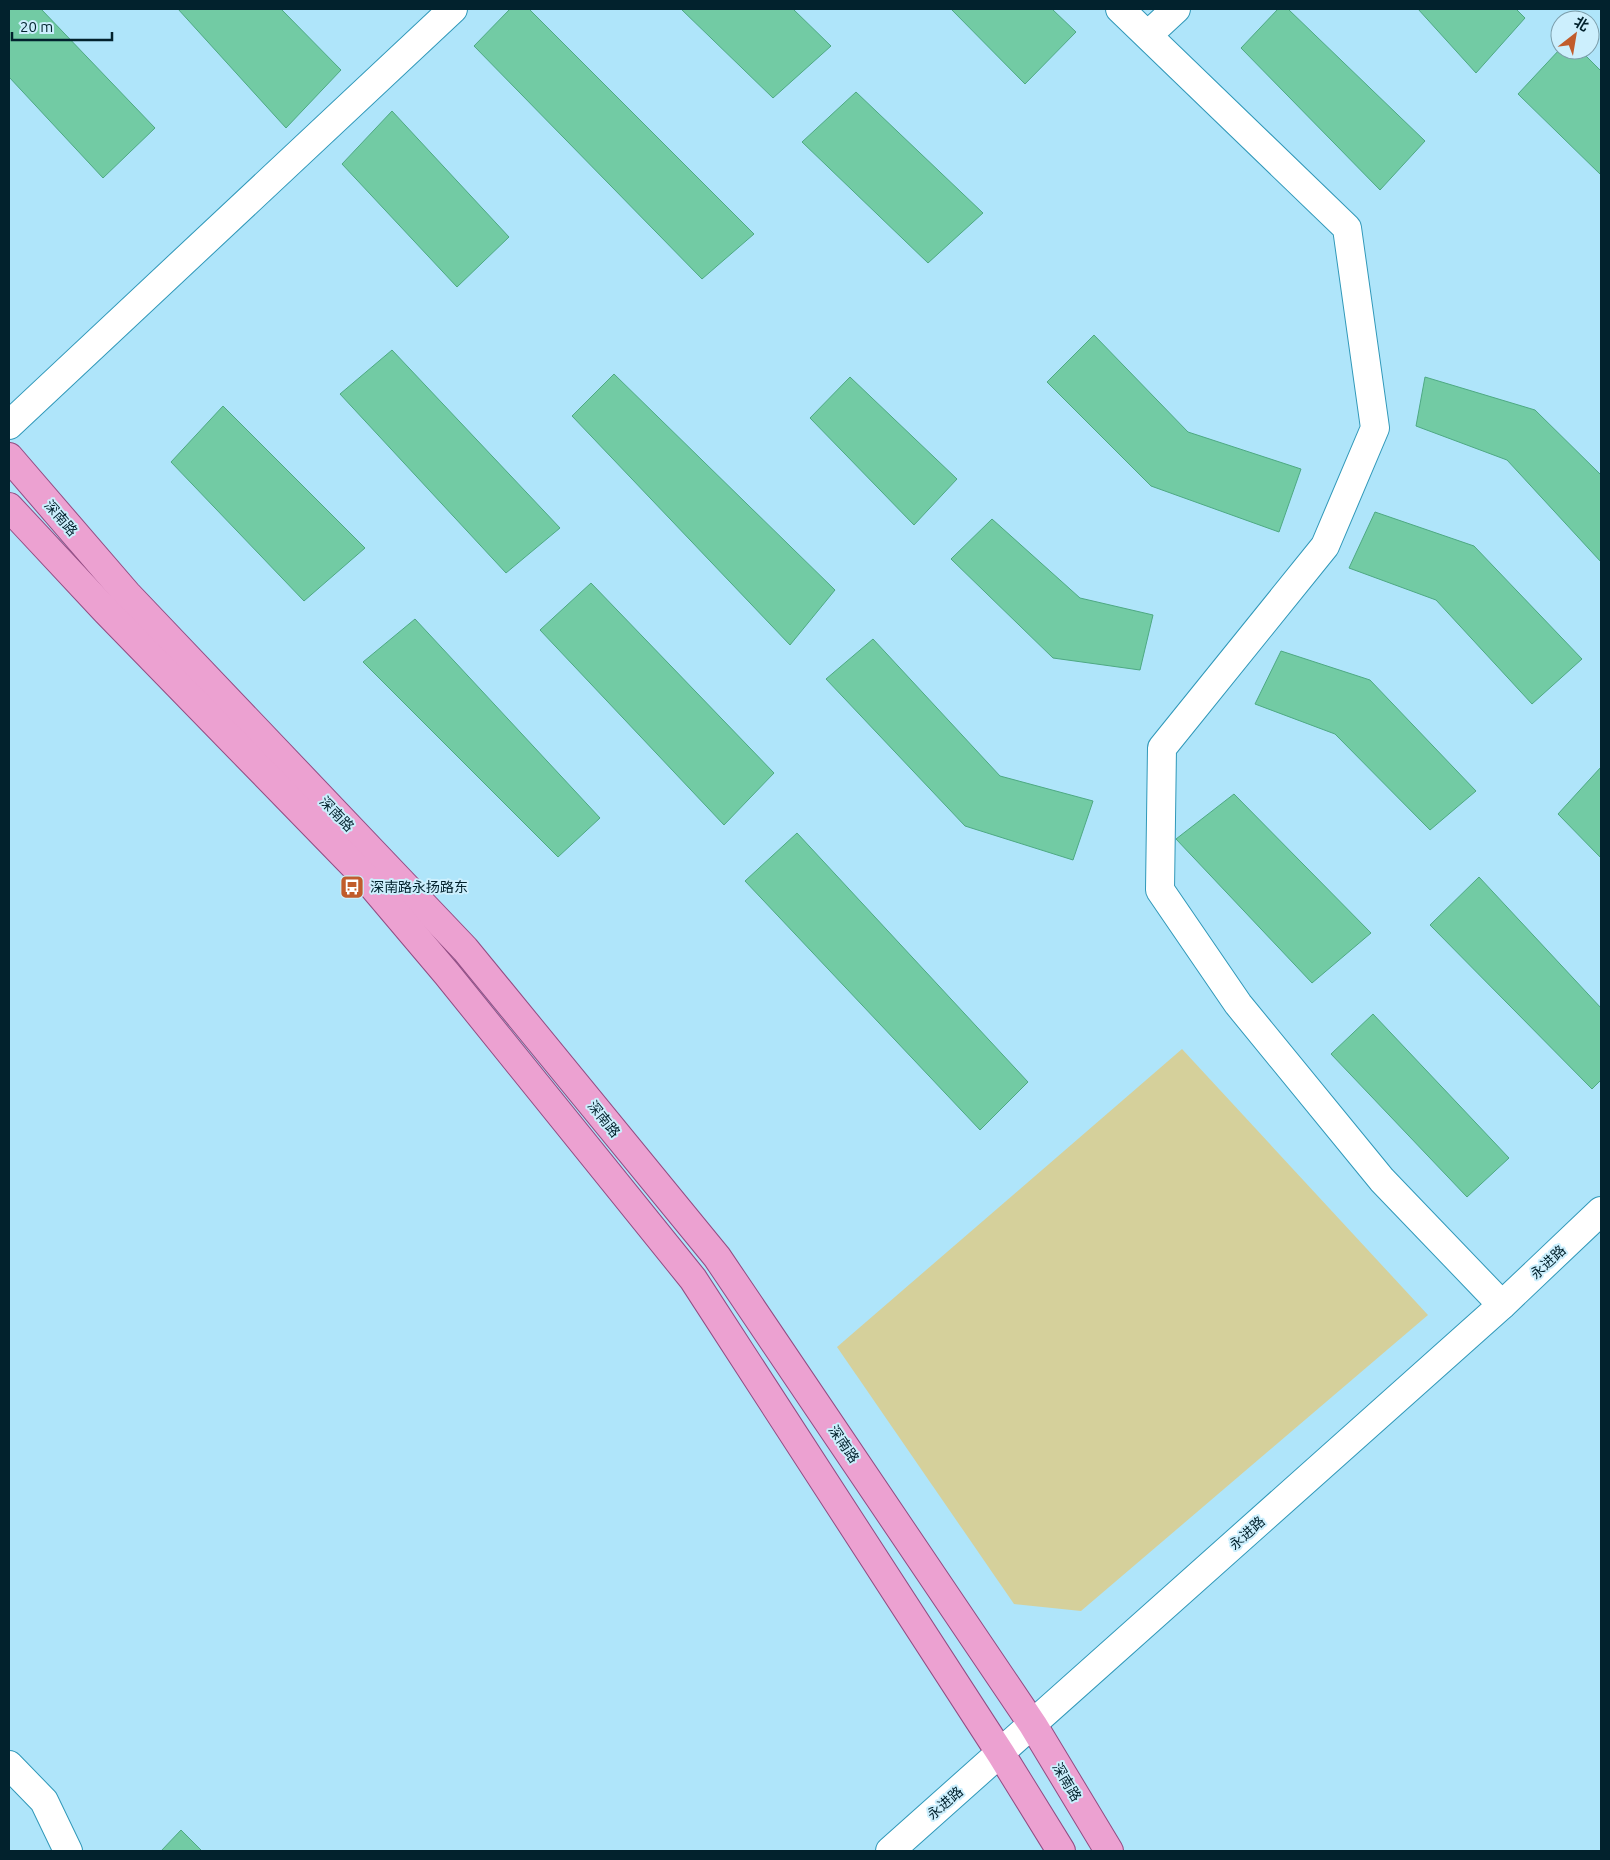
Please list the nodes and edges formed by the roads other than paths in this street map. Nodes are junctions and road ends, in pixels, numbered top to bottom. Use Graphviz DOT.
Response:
graph roads {
  1 [pos="453,9"];
  2 [pos="1120,9"];
  3 [pos="1176,9"];
  4 [pos="1148,35"];
  5 [pos="9,426"];
  6 [pos="9,457"];
  7 [pos="9,506"];
  8 [pos="1601,1211"];
  9 [pos="1502,1305"];
  10 [pos="1032,1725"];
  11 [pos="1002,1754"];
  12 [pos="9,1765"];
  13 [pos="68,1851"];
  14 [pos="890,1851"];
  15 [pos="1061,1851"];
  16 [pos="1108,1851"];
  1 -- 5 [label="street"];
  2 -- 4 [label="street"];
  3 -- 4 [label="street"];
  4 -- 9 [label="street"];
  6 -- 10 [label="main road, 深南路"];
  7 -- 11 [label="main road, 深南路"];
  8 -- 9 [label="street, 永进路"];
  9 -- 10 [label="street, 永进路"];
  10 -- 11 [label="street, 永进路"];
  10 -- 16 [label="main road, 深南路"];
  11 -- 14 [label="street, 永进路"];
  11 -- 15 [label="main road, 深南路"];
  12 -- 13 [label="street"];
}
